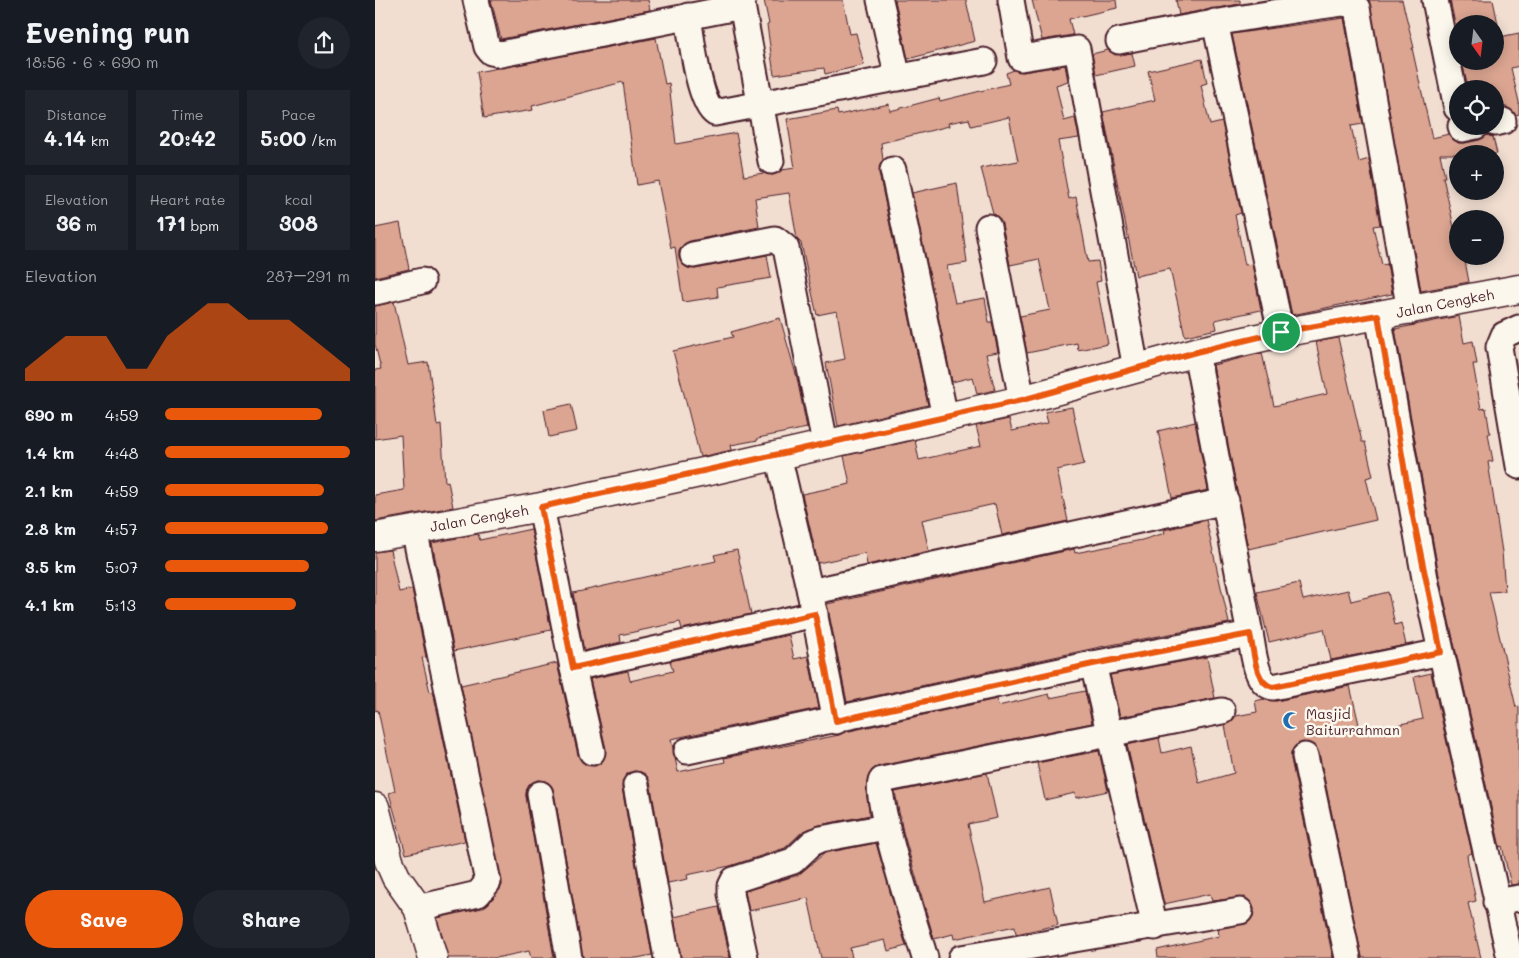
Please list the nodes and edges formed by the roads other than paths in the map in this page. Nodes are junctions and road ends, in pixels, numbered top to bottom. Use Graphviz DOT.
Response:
graph roads {
  1 [pos="476,0"];
  2 [pos="880,0"];
  3 [pos="1011,0"];
  4 [pos="1435,0"];
  5 [pos="742,3"];
  6 [pos="1249,8"];
  7 [pos="688,16"];
  8 [pos="1215,22"];
  9 [pos="1119,41"];
  10 [pos="984,61"];
  11 [pos="898,78"];
  12 [pos="1451,80"];
  13 [pos="760,104"];
  14 [pos="771,161"];
  15 [pos="893,170"];
  16 [pos="988,227"];
  17 [pos="693,255"];
  18 [pos="422,281"];
  19 [pos="1519,289"];
  20 [pos="375,292"];
  21 [pos="1410,310"];
  22 [pos="1378,315"];
  23 [pos="1519,328"];
  24 [pos="1281,332"];
  25 [pos="1196,352"];
  26 [pos="1136,369"];
  27 [pos="1022,400"];
  28 [pos="945,417"];
  29 [pos="825,443"];
  30 [pos="778,455"];
  31 [pos="1519,466"];
  32 [pos="1226,501"];
  33 [pos="541,507"];
  34 [pos="414,529"];
  35 [pos="375,538"];
  36 [pos="812,603"];
  37 [pos="1250,634"];
  38 [pos="1441,652"];
  39 [pos="1093,664"];
  40 [pos="573,668"];
  41 [pos="1222,711"];
  42 [pos="836,721"];
  43 [pos="1108,732"];
  44 [pos="687,751"];
  45 [pos="592,752"];
  46 [pos="1305,756"];
  47 [pos="636,785"];
  48 [pos="540,794"];
  49 [pos="375,808"];
  50 [pos="886,827"];
  51 [pos="1508,900"];
  52 [pos="418,908"];
  53 [pos="1240,911"];
  54 [pos="1155,927"];
  55 [pos="1012,954"];
  56 [pos="433,958"];
  57 [pos="569,958"];
  58 [pos="667,958"];
  59 [pos="745,958"];
  60 [pos="925,958"];
  61 [pos="961,958"];
  62 [pos="1348,958"];
  63 [pos="1509,958"];
  1 -- 7 [label="street"];
  2 -- 11 [label="street"];
  3 -- 26 [label="street"];
  4 -- 12 [label="street"];
  5 -- 7 [label="street"];
  5 -- 13 [label="street"];
  6 -- 8 [label="street"];
  6 -- 21 [label="street"];
  7 -- 13 [label="street"];
  8 -- 9 [label="street"];
  8 -- 24 [label="street"];
  10 -- 11 [label="street"];
  11 -- 13 [label="street"];
  13 -- 14 [label="street"];
  15 -- 28 [label="street"];
  16 -- 27 [label="street"];
  17 -- 29 [label="street"];
  18 -- 20 [label="street"];
  19 -- 21 [label="street, Jalan Cengkeh"];
  21 -- 22 [label="street, Jalan Cengkeh"];
  22 -- 24 [label="street, Jalan Cengkeh"];
  22 -- 38 [label="street"];
  23 -- 31 [label="street"];
  24 -- 25 [label="street, Jalan Cengkeh"];
  25 -- 26 [label="street, Jalan Cengkeh"];
  25 -- 32 [label="street"];
  26 -- 27 [label="street, Jalan Cengkeh"];
  27 -- 28 [label="street, Jalan Cengkeh"];
  28 -- 29 [label="street, Jalan Cengkeh"];
  29 -- 30 [label="street, Jalan Cengkeh"];
  30 -- 33 [label="street, Jalan Cengkeh"];
  30 -- 36 [label="street"];
  32 -- 36 [label="street"];
  32 -- 37 [label="street"];
  33 -- 34 [label="street, Jalan Cengkeh"];
  33 -- 40 [label="street"];
  34 -- 35 [label="street, Jalan Cengkeh"];
  34 -- 52 [label="street"];
  36 -- 40 [label="street"];
  36 -- 42 [label="street"];
  37 -- 38 [label="street"];
  37 -- 39 [label="street"];
  38 -- 51 [label="street"];
  39 -- 42 [label="street"];
  39 -- 43 [label="street"];
  40 -- 45 [label="street"];
  41 -- 43 [label="street"];
  42 -- 44 [label="street"];
  43 -- 50 [label="street"];
  43 -- 54 [label="street"];
  46 -- 62 [label="street"];
  47 -- 58 [label="street"];
  48 -- 57 [label="street"];
  49 -- 52 [label="street"];
  50 -- 59 [label="street"];
  50 -- 60 [label="street"];
  51 -- 63 [label="street"];
  52 -- 56 [label="street"];
  53 -- 54 [label="street"];
  54 -- 55 [label="street"];
  55 -- 61 [label="street"];
}
